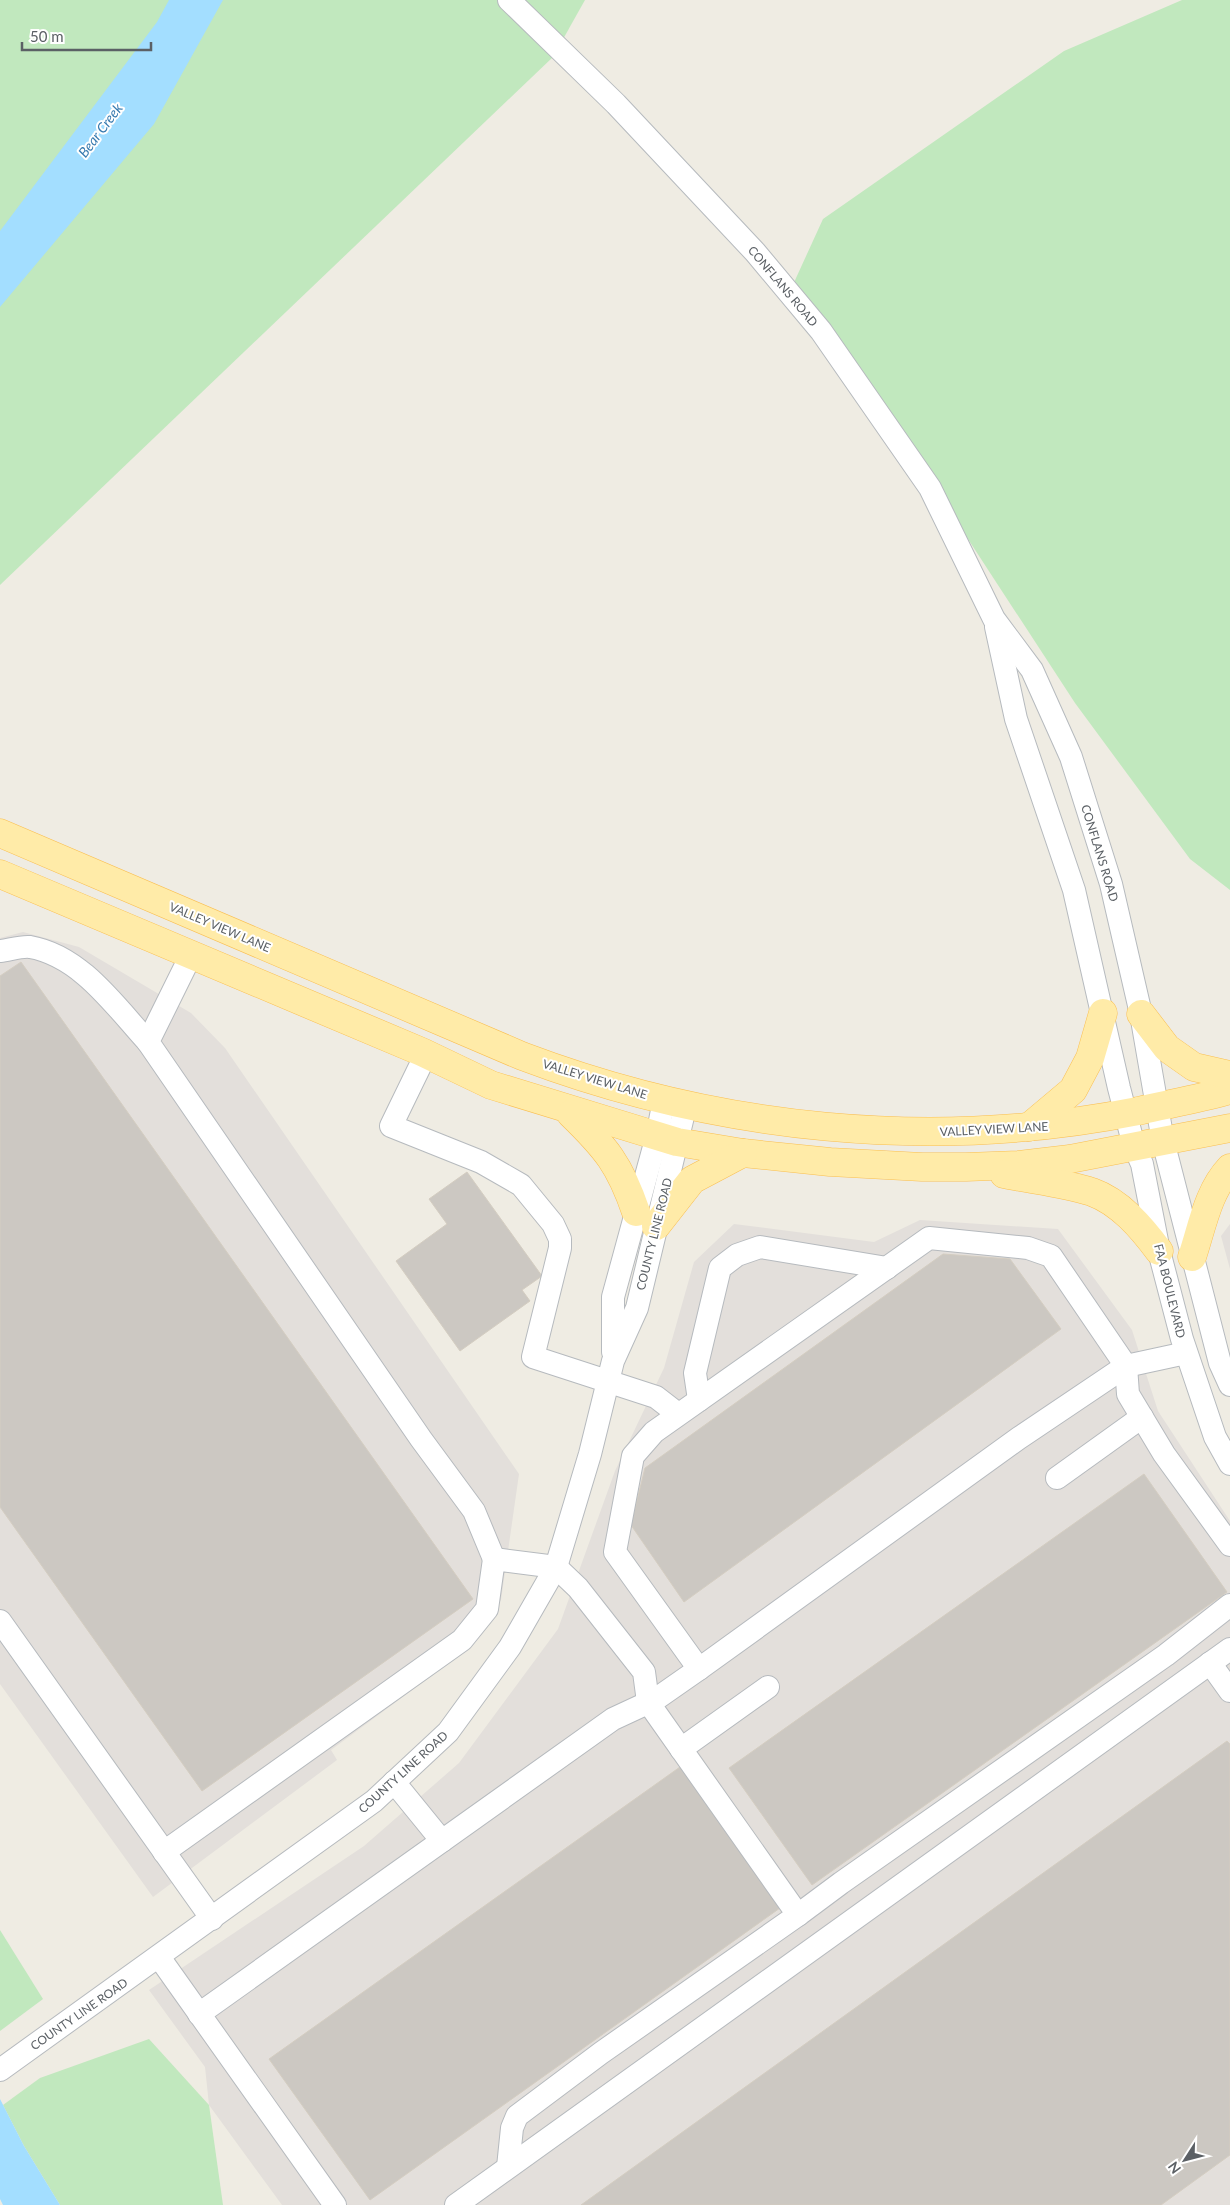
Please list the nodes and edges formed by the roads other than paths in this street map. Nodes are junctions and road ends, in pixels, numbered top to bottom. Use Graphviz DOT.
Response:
graph roads {
  1 [pos="509,0"];
  2 [pos="994,619"];
  3 [pos="0,833"];
  4 [pos="0,874"];
  5 [pos="203,920"];
  6 [pos="0,951"];
  7 [pos="191,955"];
  8 [pos="1103,1013"];
  9 [pos="1141,1014"];
  10 [pos="148,1042"];
  11 [pos="426,1054"];
  12 [pos="1230,1075"];
  13 [pos="1230,1090"];
  14 [pos="675,1102"];
  15 [pos="1158,1106"];
  16 [pos="566,1109"];
  17 [pos="1125,1113"];
  18 [pos="1029,1128"];
  19 [pos="1230,1128"];
  20 [pos="667,1139"];
  21 [pos="1163,1141"];
  22 [pos="1134,1146"];
  23 [pos="743,1153"];
  24 [pos="966,1167"];
  25 [pos="1230,1168"];
  26 [pos="646,1219"];
  27 [pos="1159,1251"];
  28 [pos="1192,1257"];
  29 [pos="887,1268"];
  30 [pos="1186,1353"];
  31 [pos="1126,1366"];
  32 [pos="610,1371"];
  33 [pos="1230,1385"];
  34 [pos="698,1400"];
  35 [pos="678,1414"];
  36 [pos="1142,1417"];
  37 [pos="1230,1464"];
  38 [pos="1058,1478"];
  39 [pos="1230,1545"];
  40 [pos="494,1559"];
  41 [pos="556,1567"];
  42 [pos="1230,1606"];
  43 [pos="0,1621"];
  44 [pos="1230,1648"];
  45 [pos="1210,1663"];
  46 [pos="699,1669"];
  47 [pos="768,1687"];
  48 [pos="1230,1690"];
  49 [pos="648,1702"];
  50 [pos="681,1749"];
  51 [pos="394,1782"];
  52 [pos="442,1841"];
  53 [pos="164,1852"];
  54 [pos="798,1915"];
  55 [pos="212,1919"];
  56 [pos="159,1957"];
  57 [pos="199,2014"];
  58 [pos="0,2070"];
  59 [pos="508,2167"];
  60 [pos="335,2205"];
  61 [pos="456,2205"];
  1 -- 2 [label="street, CONFLANS ROAD"];
  2 -- 8 [label="street, CONFLANS ROAD"];
  2 -- 9 [label="street, CONFLANS ROAD"];
  3 -- 5 [label="main road, VALLEY VIEW LANE"];
  4 -- 7 [label="main road"];
  5 -- 7 [label="main road"];
  5 -- 14 [label="main road, VALLEY VIEW LANE"];
  6 -- 10 [label="street"];
  7 -- 10 [label="street"];
  7 -- 11 [label="main road"];
  8 -- 17 [label="street, CONFLANS ROAD"];
  8 -- 18 [label="main road"];
  9 -- 12 [label="main road"];
  9 -- 15 [label="street, CONFLANS ROAD"];
  10 -- 40 [label="street"];
  11 -- 16 [label="main road"];
  11 -- 32 [label="street"];
  13 -- 15 [label="main road, VALLEY VIEW LANE"];
  14 -- 18 [label="main road, VALLEY VIEW LANE"];
  14 -- 20 [label="street, COUNTY LINE ROAD"];
  15 -- 17 [label="main road, VALLEY VIEW LANE"];
  15 -- 21 [label="street"];
  16 -- 20 [label="main road"];
  16 -- 26 [label="main road"];
  17 -- 18 [label="main road, VALLEY VIEW LANE"];
  17 -- 22 [label="street, FAA BOULEVARD"];
  19 -- 21 [label="main road"];
  20 -- 23 [label="main road"];
  20 -- 26 [label="street, COUNTY LINE ROAD"];
  21 -- 22 [label="main road"];
  21 -- 28 [label="street"];
  22 -- 24 [label="main road"];
  22 -- 27 [label="street, FAA BOULEVARD"];
  23 -- 24 [label="main road"];
  23 -- 26 [label="main road"];
  24 -- 27 [label="main road"];
  25 -- 28 [label="main road"];
  26 -- 32 [label="street, COUNTY LINE ROAD"];
  27 -- 30 [label="street, FAA BOULEVARD"];
  28 -- 33 [label="street"];
  29 -- 31 [label="street"];
  29 -- 34 [label="street"];
  29 -- 34 [label="street"];
  30 -- 31 [label="street"];
  30 -- 37 [label="street, FAA BOULEVARD"];
  31 -- 36 [label="street"];
  31 -- 46 [label="street"];
  32 -- 35 [label="street"];
  32 -- 41 [label="street, COUNTY LINE ROAD"];
  34 -- 35 [label="street"];
  35 -- 46 [label="street"];
  36 -- 38 [label="street"];
  36 -- 39 [label="street"];
  40 -- 41 [label="street"];
  40 -- 53 [label="street"];
  41 -- 49 [label="street"];
  41 -- 51 [label="street, COUNTY LINE ROAD"];
  42 -- 54 [label="street"];
  43 -- 53 [label="street"];
  44 -- 45 [label="street"];
  45 -- 48 [label="street"];
  45 -- 59 [label="street"];
  46 -- 49 [label="street"];
  47 -- 50 [label="street"];
  49 -- 50 [label="street"];
  49 -- 52 [label="street"];
  50 -- 54 [label="street"];
  51 -- 52 [label="street"];
  51 -- 55 [label="street, COUNTY LINE ROAD"];
  52 -- 57 [label="street"];
  53 -- 55 [label="street"];
  54 -- 59 [label="street"];
  55 -- 56 [label="street, COUNTY LINE ROAD"];
  56 -- 57 [label="street"];
  56 -- 58 [label="street, COUNTY LINE ROAD"];
  57 -- 60 [label="street"];
  59 -- 61 [label="street"];
}
